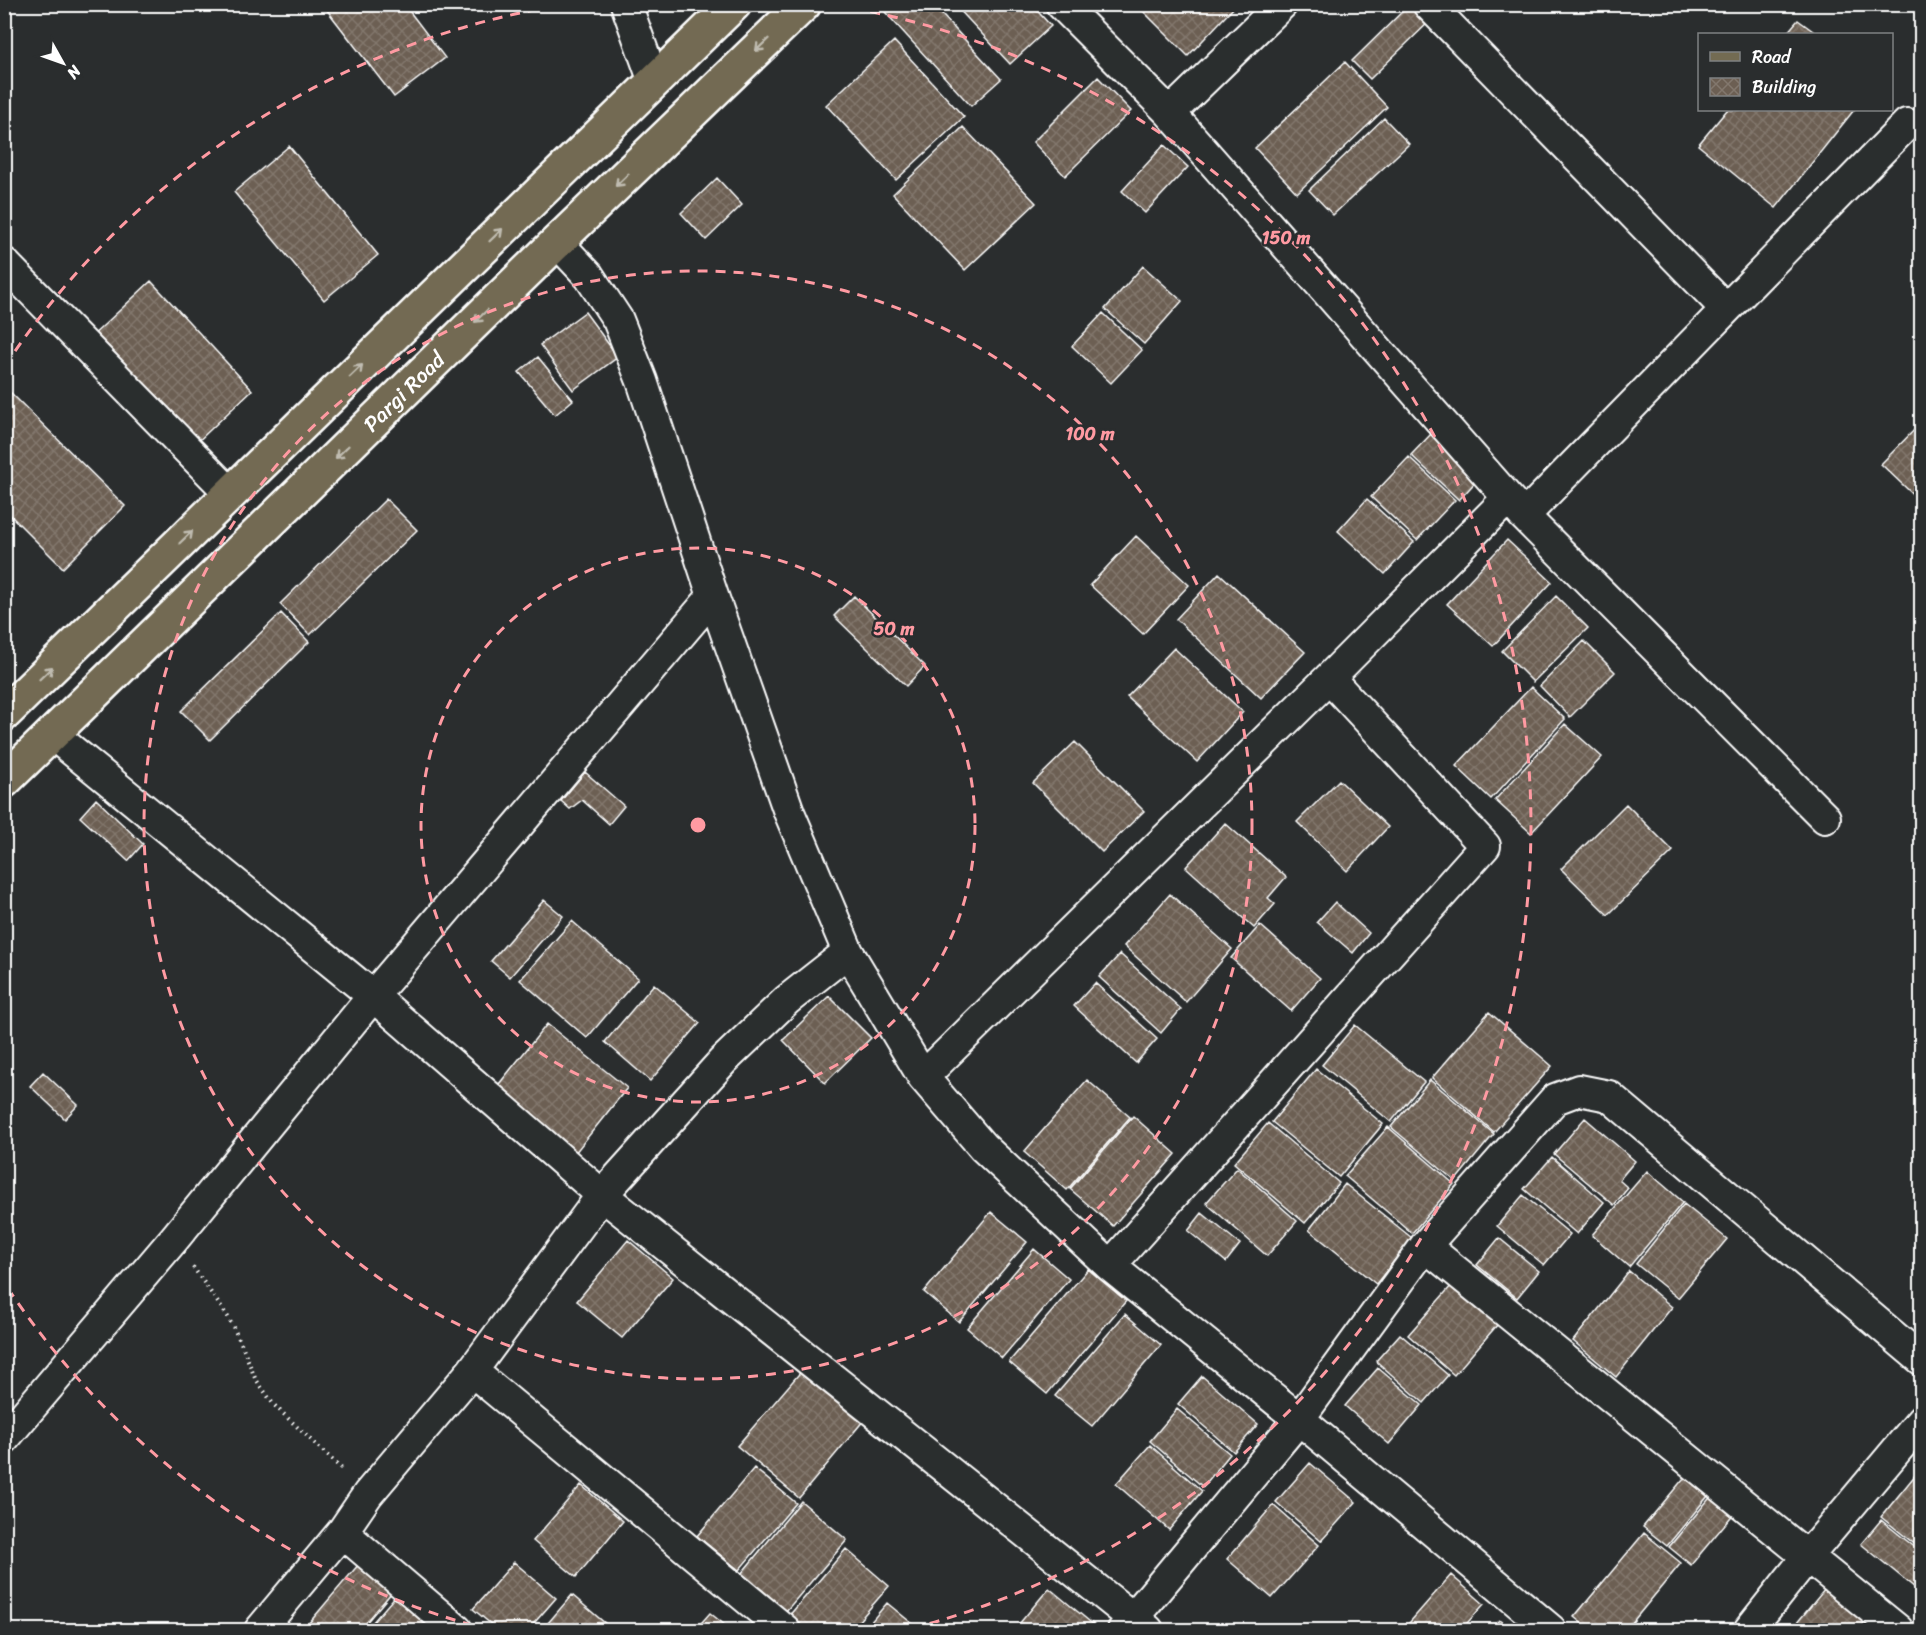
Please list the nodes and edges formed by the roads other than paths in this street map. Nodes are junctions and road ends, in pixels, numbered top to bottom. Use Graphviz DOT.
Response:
graph roads {
  1 [pos="626,4"];
  2 [pos="734,4"];
  3 [pos="804,4"];
  4 [pos="1061,4"];
  5 [pos="1282,4"];
  6 [pos="1428,4"];
  7 [pos="654,82"];
  8 [pos="1170,114"];
  9 [pos="1907,124"];
  10 [pos="557,242"];
  11 [pos="4,263"];
  12 [pos="1726,309"];
  13 [pos="230,493"];
  14 [pos="1516,507"];
  15 [pos="713,596"];
  16 [pos="1329,678"];
  17 [pos="4,714"];
  18 [pos="52,734"];
  19 [pos="4,781"];
  20 [pos="1825,818"];
  21 [pos="848,952"];
  22 [pos="373,996"];
  23 [pos="923,1077"];
  24 [pos="602,1196"];
  25 [pos="1425,1246"];
  26 [pos="1110,1266"];
  27 [pos="1922,1360"];
  28 [pos="472,1371"];
  29 [pos="1299,1419"];
  30 [pos="1922,1420"];
  31 [pos="4,1439"];
  32 [pos="342,1532"];
  33 [pos="1807,1557"];
  34 [pos="1135,1626"];
  35 [pos="260,1630"];
  36 [pos="457,1630"];
  37 [pos="785,1630"];
  38 [pos="1551,1630"];
  39 [pos="1749,1630"];
  40 [pos="1898,1630"];
  1 -- 7 [label="street"];
  2 -- 7 [label="main road"];
  3 -- 10 [label="main road, Pargi Road, one-way"];
  4 -- 8 [label="street"];
  5 -- 8 [label="street"];
  6 -- 12 [label="street"];
  13 -- 7 [label="main road, one-way"];
  8 -- 14 [label="street"];
  9 -- 12 [label="street"];
  10 -- 15 [label="street"];
  10 -- 18 [label="main road, Pargi Road, one-way"];
  11 -- 13 [label="street"];
  12 -- 14 [label="street"];
  17 -- 13 [label="main road, one-way"];
  14 -- 16 [label="street"];
  14 -- 20 [label="street"];
  15 -- 21 [label="street"];
  15 -- 22 [label="street"];
  16 -- 23 [label="street"];
  16 -- 26 [label="street"];
  18 -- 19 [label="main road, Pargi Road"];
  18 -- 22 [label="street"];
  21 -- 23 [label="street"];
  21 -- 24 [label="street"];
  22 -- 24 [label="street"];
  22 -- 31 [label="street"];
  23 -- 26 [label="street"];
  24 -- 28 [label="street"];
  24 -- 34 [label="street"];
  25 -- 27 [label="street"];
  25 -- 29 [label="street"];
  25 -- 33 [label="street"];
  26 -- 29 [label="street"];
  28 -- 32 [label="street"];
  28 -- 37 [label="street"];
  29 -- 34 [label="street"];
  29 -- 38 [label="street"];
  30 -- 33 [label="street"];
  32 -- 35 [label="street"];
  32 -- 36 [label="street"];
  33 -- 39 [label="street"];
  33 -- 40 [label="street"];
}
